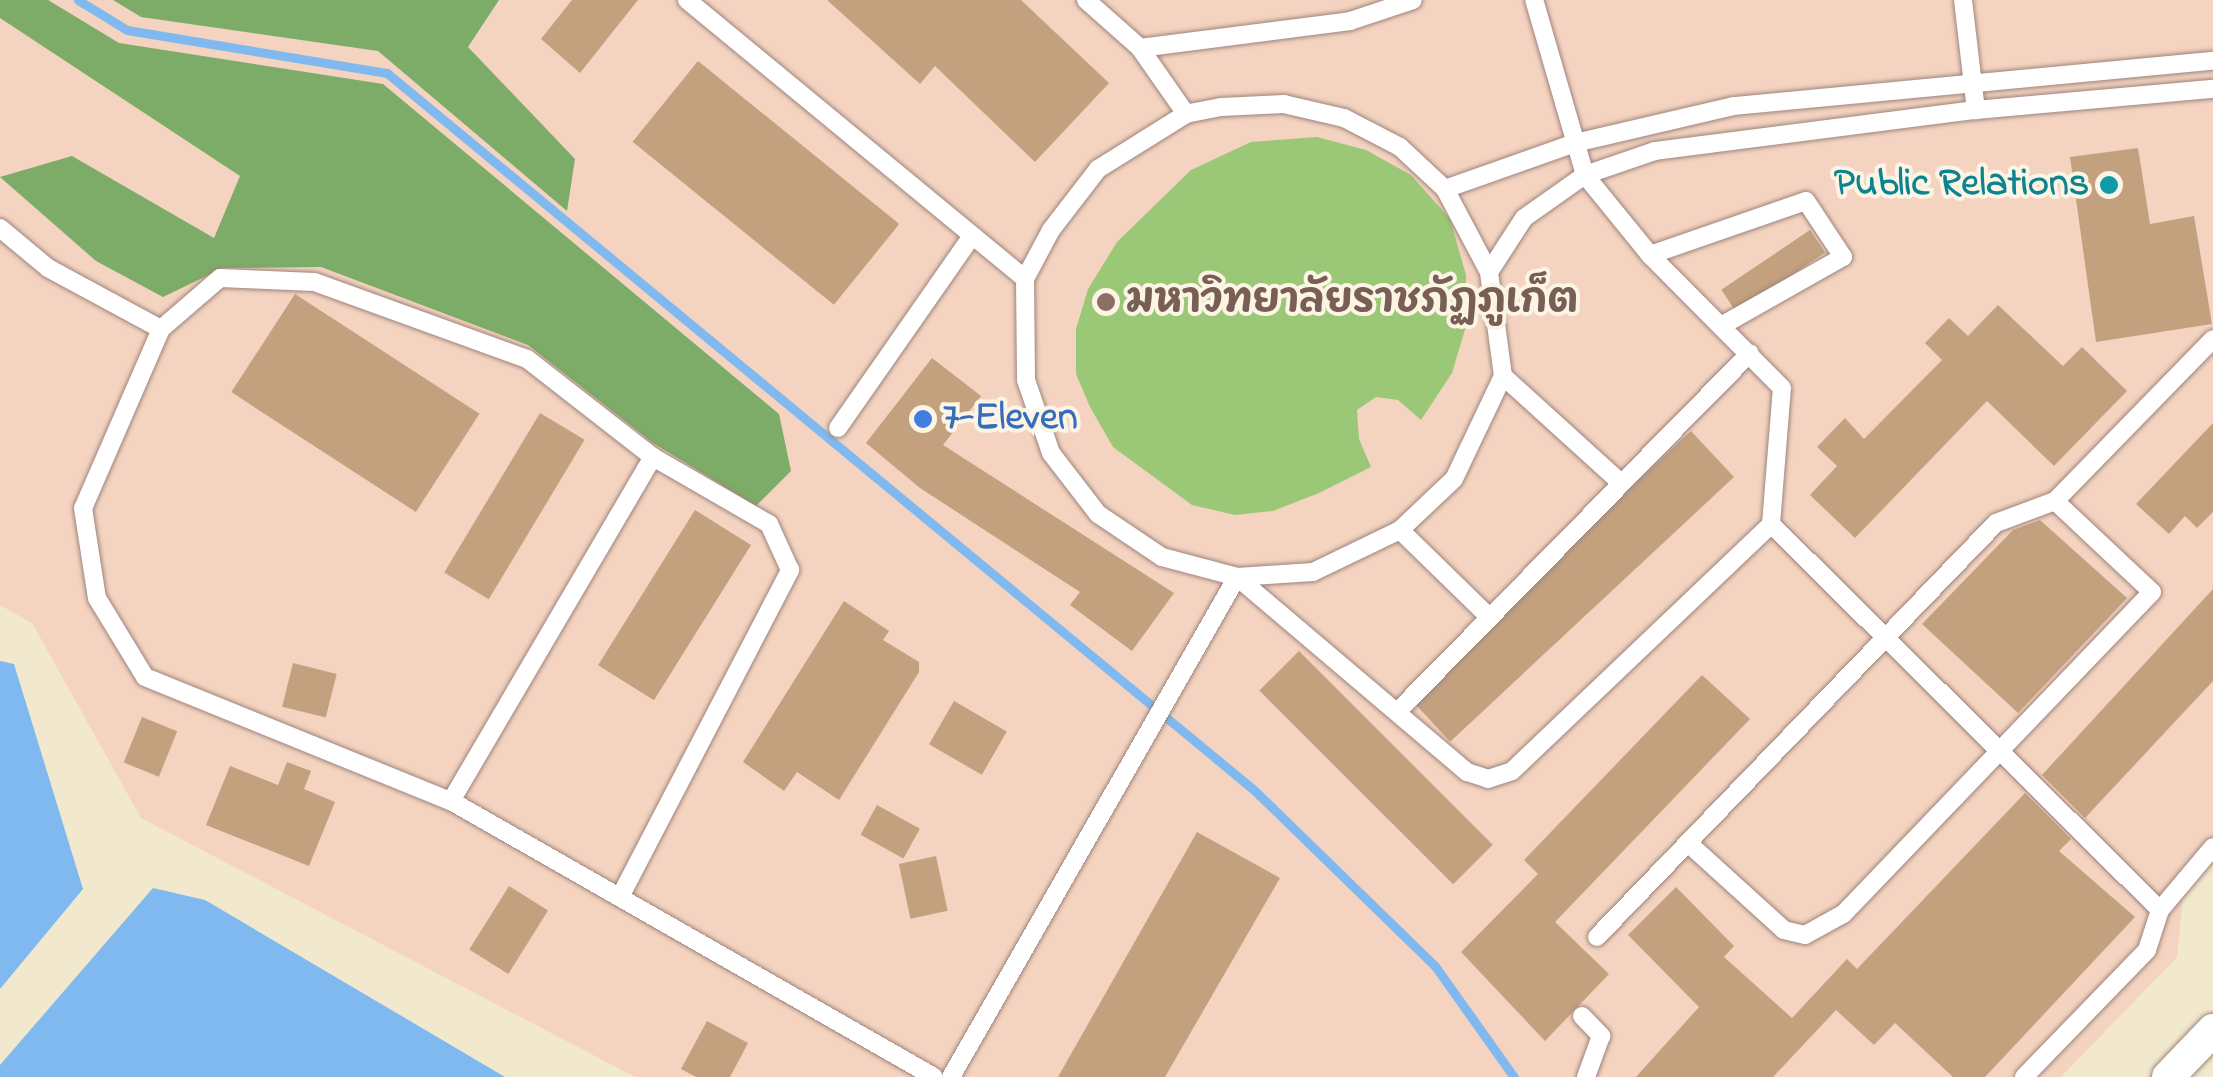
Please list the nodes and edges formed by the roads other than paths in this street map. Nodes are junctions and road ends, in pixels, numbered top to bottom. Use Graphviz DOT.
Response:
graph roads {
  1 [pos="687,0"];
  2 [pos="1086,0"];
  3 [pos="1413,0"];
  4 [pos="1534,0"];
  5 [pos="1963,0"];
  6 [pos="1140,48"];
  7 [pos="2213,61"];
  8 [pos="1974,79"];
  9 [pos="2213,89"];
  10 [pos="1976,110"];
  11 [pos="1186,114"];
  12 [pos="1575,143"];
  13 [pos="1586,175"];
  14 [pos="1445,189"];
  15 [pos="0,228"];
  16 [pos="970,239"];
  17 [pos="1650,254"];
  18 [pos="1489,272"];
  19 [pos="1025,280"];
  20 [pos="1721,326"];
  21 [pos="161,329"];
  22 [pos="2213,339"];
  23 [pos="1750,352"];
  24 [pos="1503,376"];
  25 [pos="838,428"];
  26 [pos="653,457"];
  27 [pos="1619,481"];
  28 [pos="2054,502"];
  29 [pos="1771,524"];
  30 [pos="1400,530"];
  31 [pos="1237,577"];
  32 [pos="1489,617"];
  33 [pos="1884,635"];
  34 [pos="1397,712"];
  35 [pos="2000,749"];
  36 [pos="451,801"];
  37 [pos="1689,844"];
  38 [pos="2213,847"];
  39 [pos="620,897"];
  40 [pos="2160,910"];
  41 [pos="1597,937"];
  42 [pos="1582,1016"];
  43 [pos="2213,1030"];
  44 [pos="934,1077"];
  45 [pos="951,1077"];
  46 [pos="1586,1077"];
  47 [pos="2024,1077"];
  48 [pos="2168,1077"];
  1 -- 16 [label="lane"];
  2 -- 6 [label="lane"];
  3 -- 6 [label="lane"];
  4 -- 12 [label="lane"];
  5 -- 8 [label="lane"];
  6 -- 11 [label="lane"];
  7 -- 8 [label="lane"];
  8 -- 10 [label="lane"];
  8 -- 12 [label="lane"];
  9 -- 10 [label="lane"];
  10 -- 13 [label="lane"];
  11 -- 14 [label="lane"];
  11 -- 19 [label="lane"];
  12 -- 13 [label="lane"];
  12 -- 14 [label="lane"];
  13 -- 17 [label="lane"];
  13 -- 18 [label="lane"];
  14 -- 18 [label="lane"];
  15 -- 21 [label="lane"];
  16 -- 19 [label="lane"];
  16 -- 25 [label="lane"];
  17 -- 20 [label="lane"];
  17 -- 20 [label="lane"];
  18 -- 24 [label="lane"];
  19 -- 31 [label="lane"];
  20 -- 23 [label="lane"];
  21 -- 26 [label="lane"];
  21 -- 36 [label="lane"];
  22 -- 28 [label="lane"];
  23 -- 27 [label="lane"];
  23 -- 29 [label="lane"];
  24 -- 27 [label="lane"];
  24 -- 30 [label="lane"];
  26 -- 36 [label="lane"];
  26 -- 39 [label="lane"];
  27 -- 32 [label="lane"];
  28 -- 33 [label="lane"];
  28 -- 35 [label="lane"];
  29 -- 33 [label="lane"];
  29 -- 34 [label="lane"];
  30 -- 31 [label="lane"];
  30 -- 32 [label="lane"];
  31 -- 34 [label="lane"];
  31 -- 45 [label="lane"];
  32 -- 34 [label="lane"];
  33 -- 35 [label="lane"];
  33 -- 37 [label="lane"];
  35 -- 37 [label="lane"];
  35 -- 40 [label="lane"];
  36 -- 39 [label="lane"];
  37 -- 41 [label="lane"];
  38 -- 40 [label="lane"];
  39 -- 44 [label="lane"];
  40 -- 47 [label="lane"];
  42 -- 46 [label="lane"];
  43 -- 48 [label="street"];
}
